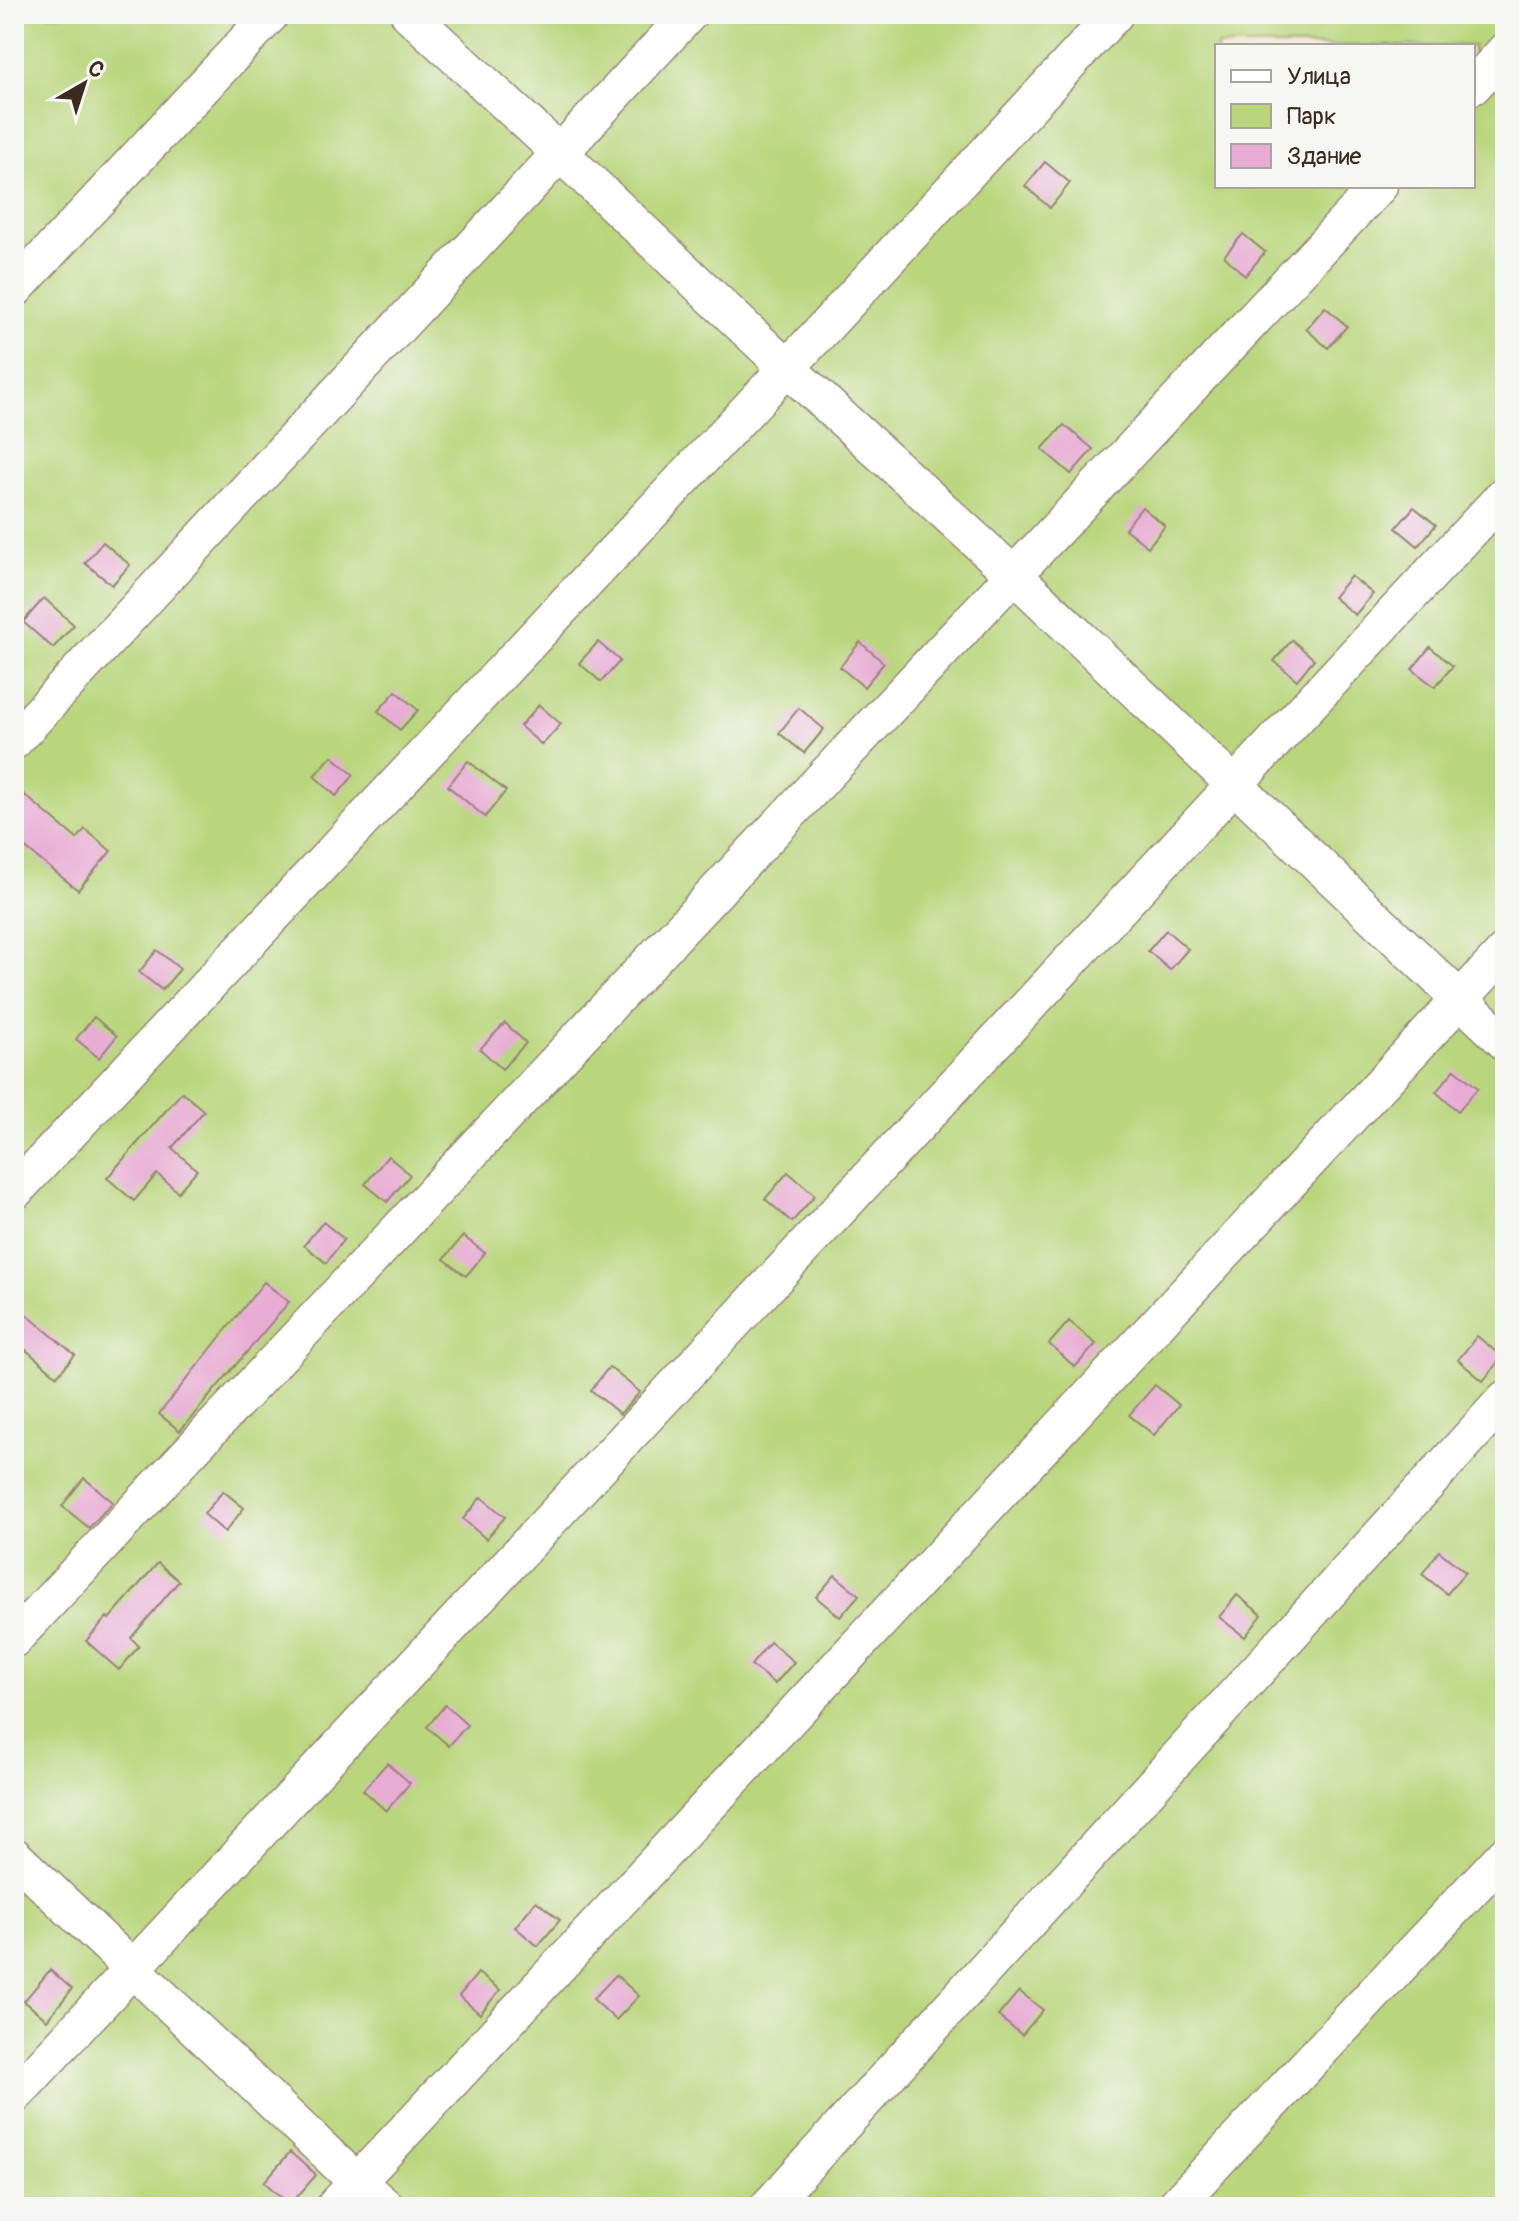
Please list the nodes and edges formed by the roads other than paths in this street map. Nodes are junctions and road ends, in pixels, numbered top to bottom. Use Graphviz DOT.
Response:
graph roads {
  1 [pos="271,14"];
  2 [pos="409,14"];
  3 [pos="689,14"];
  4 [pos="1115,14"];
  5 [pos="1505,51"];
  6 [pos="1475,84"];
  7 [pos="560,153"];
  8 [pos="1377,188"];
  9 [pos="14,290"];
  10 [pos="787,368"];
  11 [pos="1505,494"];
  12 [pos="1014,575"];
  13 [pos="14,741"];
  14 [pos="1234,784"];
  15 [pos="1505,951"];
  16 [pos="1460,999"];
  17 [pos="1505,1042"];
  18 [pos="14,1192"];
  19 [pos="1505,1399"];
  20 [pos="14,1639"];
  21 [pos="1505,1854"];
  22 [pos="14,1856"];
  23 [pos="134,1968"];
  24 [pos="14,2096"];
  25 [pos="346,2195"];
  26 [pos="386,2207"];
  27 [pos="768,2207"];
  28 [pos="1174,2207"];
  1 -- 9 [label="street"];
  2 -- 7 [label="street"];
  3 -- 7 [label="street"];
  4 -- 10 [label="street"];
  5 -- 6 [label="street"];
  7 -- 10 [label="street"];
  7 -- 13 [label="street"];
  8 -- 12 [label="street"];
  10 -- 12 [label="street"];
  10 -- 18 [label="street"];
  11 -- 14 [label="street"];
  12 -- 14 [label="street"];
  12 -- 20 [label="street"];
  14 -- 16 [label="street"];
  14 -- 23 [label="street"];
  15 -- 16 [label="street"];
  16 -- 17 [label="street"];
  16 -- 25 [label="street"];
  19 -- 27 [label="street"];
  21 -- 28 [label="street"];
  22 -- 23 [label="street"];
  23 -- 24 [label="street"];
  23 -- 25 [label="street"];
  25 -- 26 [label="street"];
}
